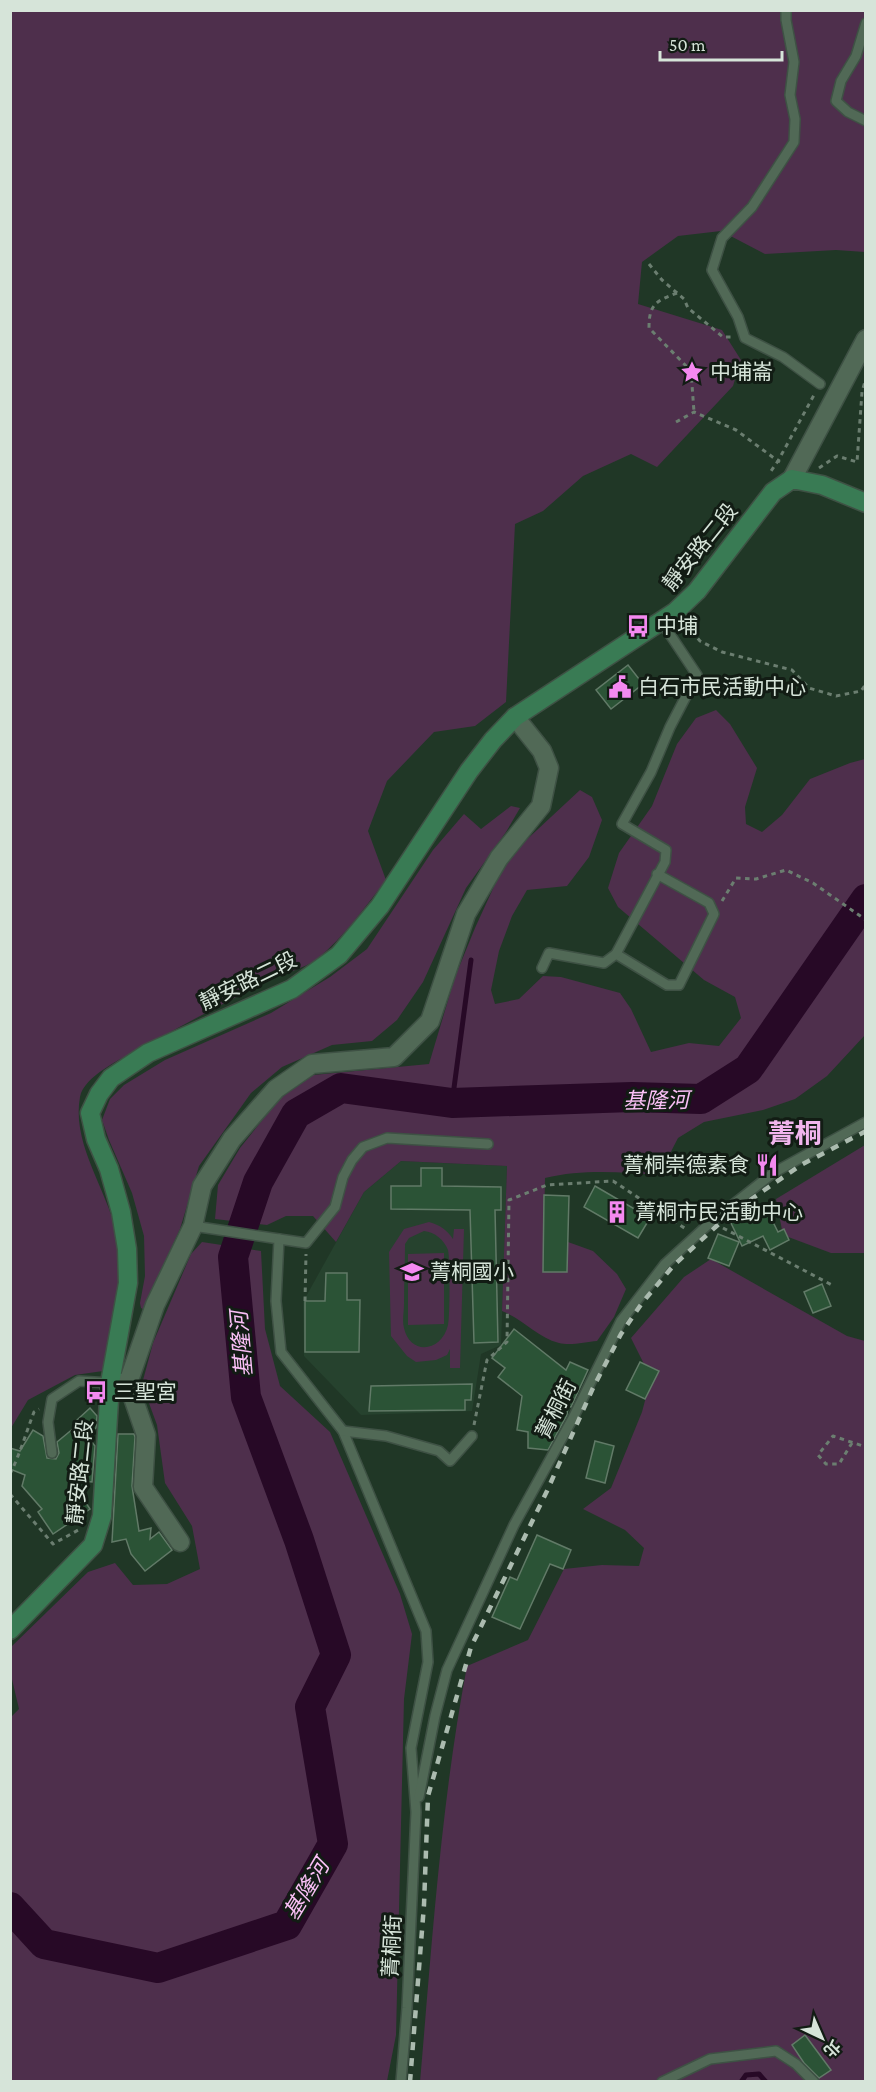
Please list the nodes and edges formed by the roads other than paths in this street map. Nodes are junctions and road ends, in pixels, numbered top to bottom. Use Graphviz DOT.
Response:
graph roads {
  1 [pos="786,10"];
  2 [pos="866,23"];
  3 [pos="866,121"];
  4 [pos="866,339"];
  5 [pos="820,384"];
  6 [pos="792,478"];
  7 [pos="866,503"];
  8 [pos="668,617"];
  9 [pos="515,717"];
  10 [pos="657,874"];
  11 [pos="616,954"];
  12 [pos="542,968"];
  13 [pos="866,1122"];
  14 [pos="488,1144"];
  15 [pos="201,1228"];
  16 [pos="279,1239"];
  17 [pos="119,1383"];
  18 [pos="343,1431"];
  19 [pos="472,1436"];
  20 [pos="52,1453"];
  21 [pos="180,1542"];
  22 [pos="10,1630"];
  23 [pos="416,1812"];
  24 [pos="401,2082"];
  25 [pos="662,2082"];
  26 [pos="814,2082"];
  1 -- 5 [label="lane"];
  2 -- 3 [label="lane"];
  4 -- 6 [label="street"];
  6 -- 7 [label="main road"];
  6 -- 8 [label="main road, 靜安路二段"];
  8 -- 9 [label="main road, 靜安路二段"];
  8 -- 10 [label="lane"];
  9 -- 15 [label="street"];
  9 -- 17 [label="main road, 靜安路二段"];
  10 -- 11 [label="lane"];
  10 -- 11 [label="lane"];
  11 -- 12 [label="lane"];
  13 -- 23 [label="lane, 菁桐街"];
  14 -- 16 [label="lane"];
  15 -- 16 [label="lane"];
  15 -- 17 [label="street"];
  16 -- 18 [label="lane, 菁桐街"];
  17 -- 20 [label="lane"];
  17 -- 21 [label="street"];
  17 -- 22 [label="main road, 靜安路二段"];
  18 -- 19 [label="lane"];
  18 -- 23 [label="lane, 菁桐街"];
  23 -- 24 [label="lane, 菁桐街"];
  25 -- 26 [label="lane"];
}
